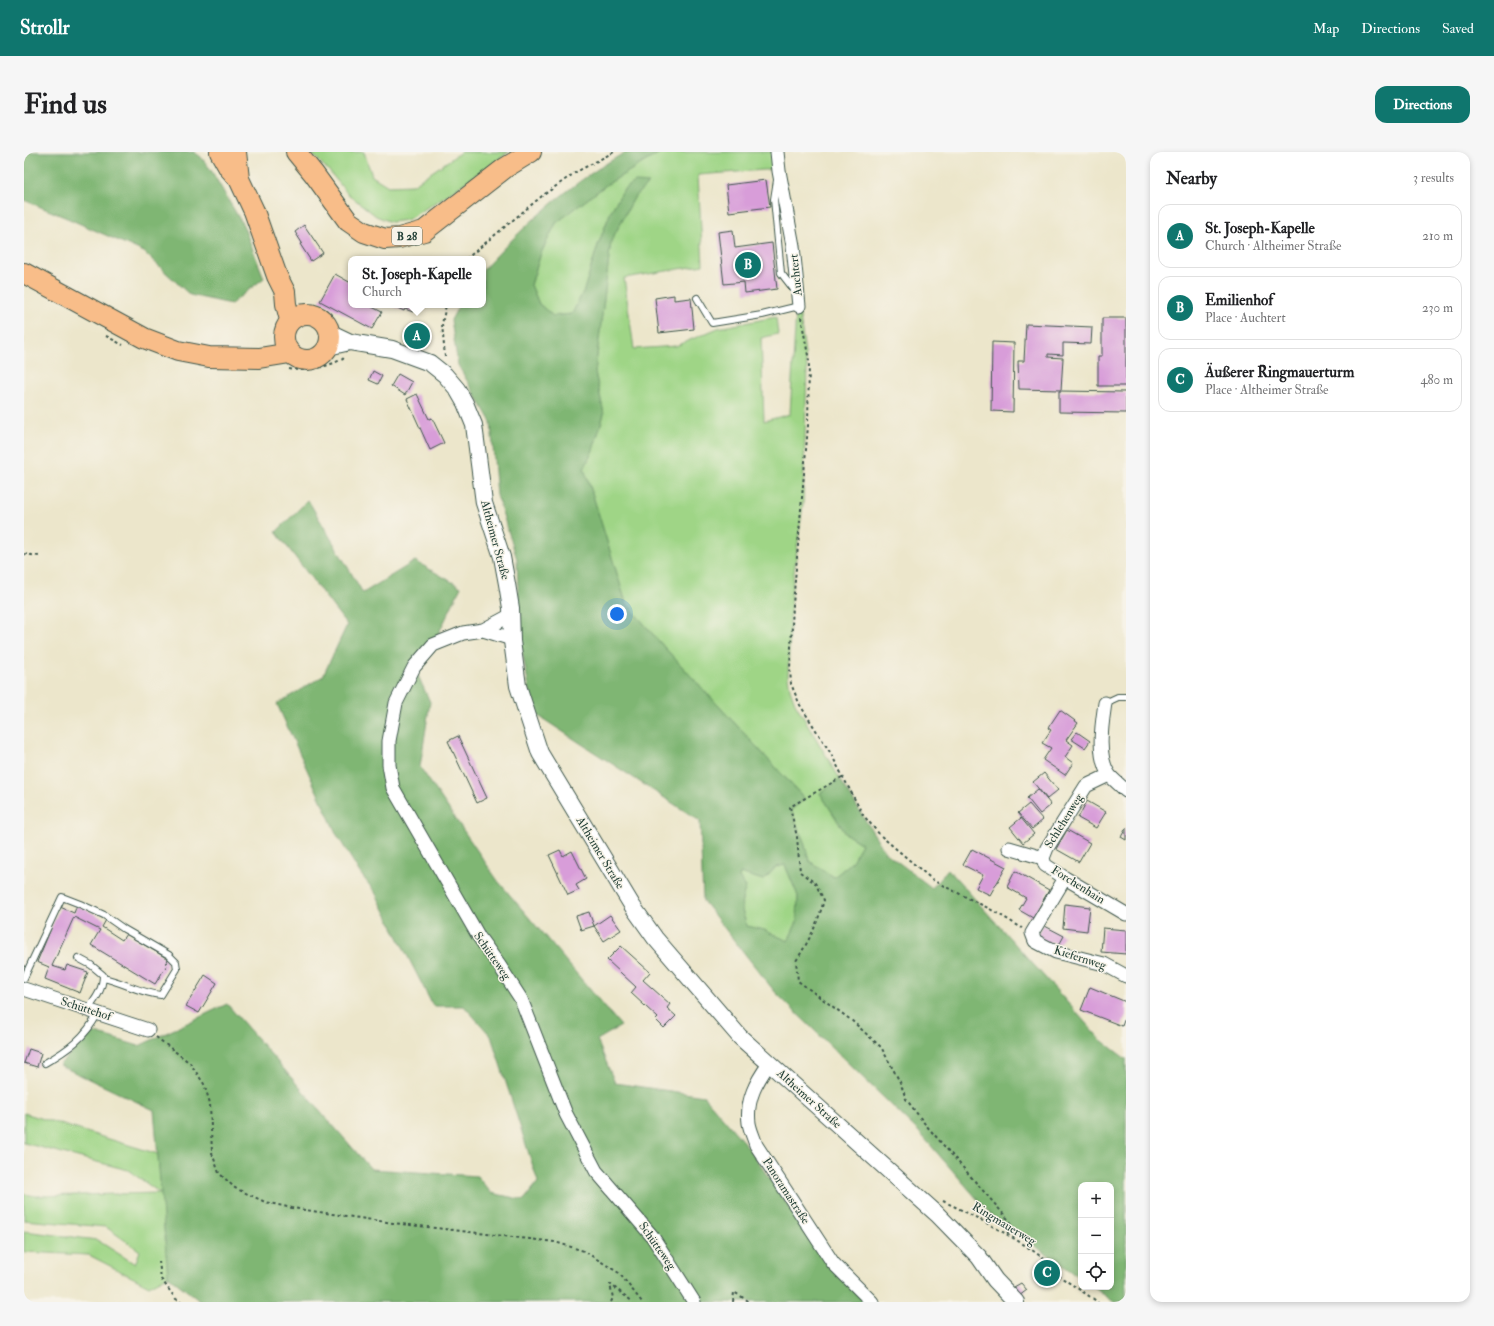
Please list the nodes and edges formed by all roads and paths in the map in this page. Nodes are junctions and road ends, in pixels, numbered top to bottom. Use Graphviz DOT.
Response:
graph roads {
  1 [pos="220,152"];
  2 [pos="236,152"];
  3 [pos="296,152"];
  4 [pos="531,152"];
  5 [pos="614,152"];
  6 [pos="777,152"];
  7 [pos="239,179"];
  8 [pos="470,256"];
  9 [pos="24,273"];
  10 [pos="697,298"];
  11 [pos="798,299"];
  12 [pos="445,308"];
  13 [pos="298,317"];
  14 [pos="328,340"];
  15 [pos="287,347"];
  16 [pos="445,375"];
  17 [pos="24,554"];
  18 [pos="39,556"];
  19 [pos="511,615"];
  20 [pos="483,630"];
  21 [pos="512,639"];
  22 [pos="1126,697"];
  23 [pos="1105,703"];
  24 [pos="1109,775"];
  25 [pos="842,776"];
  26 [pos="1126,791"];
  27 [pos="1009,848"];
  28 [pos="1043,858"];
  29 [pos="1065,878"];
  30 [pos="1126,914"];
  31 [pos="1032,933"];
  32 [pos="78,958"];
  33 [pos="1126,976"];
  34 [pos="24,978"];
  35 [pos="103,978"];
  36 [pos="24,989"];
  37 [pos="93,1011"];
  38 [pos="148,1030"];
  39 [pos="45,1063"];
  40 [pos="769,1064"];
  41 [pos="940,1199"];
  42 [pos="1006,1234"];
  43 [pos="159,1262"];
  44 [pos="181,1302"];
  45 [pos="612,1302"];
  46 [pos="633,1302"];
  47 [pos="642,1302"];
  48 [pos="694,1302"];
  49 [pos="733,1302"];
  50 [pos="750,1302"];
  51 [pos="872,1302"];
  52 [pos="1016,1302"];
  53 [pos="1098,1302"];
  1 -- 7 [label="main road"];
  2 -- 7 [label="main road"];
  3 -- 4 [label="main road, B 28"];
  5 -- 8 [label="path"];
  6 -- 11 [label="street, Auchtert"];
  7 -- 13 [label="main road"];
  9 -- 15 [label="main road"];
  10 -- 11 [label="lane, Auchtert"];
  11 -- 25 [label="path"];
  12 -- 16 [label="path"];
  13 -- 14 [label="main road"];
  13 -- 15 [label="main road"];
  14 -- 15 [label="main road"];
  14 -- 16 [label="street, Altheimer Straße"];
  16 -- 19 [label="street, Altheimer Straße"];
  17 -- 18 [label="path"];
  19 -- 20 [label="street, Schütteweg"];
  19 -- 21 [label="street, Altheimer Straße"];
  20 -- 21 [label="street, Schütteweg"];
  20 -- 48 [label="street, Schütteweg"];
  21 -- 40 [label="street, Altheimer Straße"];
  22 -- 23 [label="lane"];
  23 -- 24 [label="street"];
  24 -- 26 [label="street"];
  24 -- 28 [label="street, Schlehenweg"];
  25 -- 31 [label="path"];
  25 -- 42 [label="path"];
  27 -- 28 [label="street, Forchenhain"];
  28 -- 29 [label="street, Forchenhain"];
  29 -- 30 [label="street, Forchenhain"];
  29 -- 31 [label="street"];
  31 -- 33 [label="street, Kiefernweg"];
  32 -- 35 [label="lane"];
  34 -- 35 [label="lane"];
  35 -- 37 [label="lane"];
  36 -- 37 [label="street, Schüttehof"];
  37 -- 38 [label="street, Schüttehof"];
  37 -- 39 [label="lane"];
  38 -- 47 [label="path"];
  40 -- 51 [label="street, Panoramastraße"];
  40 -- 52 [label="street, Altheimer Straße"];
  41 -- 42 [label="path, Ringmauerweg"];
  42 -- 53 [label="path, Ringmauerweg"];
  43 -- 44 [label="path"];
  45 -- 46 [label="path"];
  49 -- 50 [label="path"];
}
